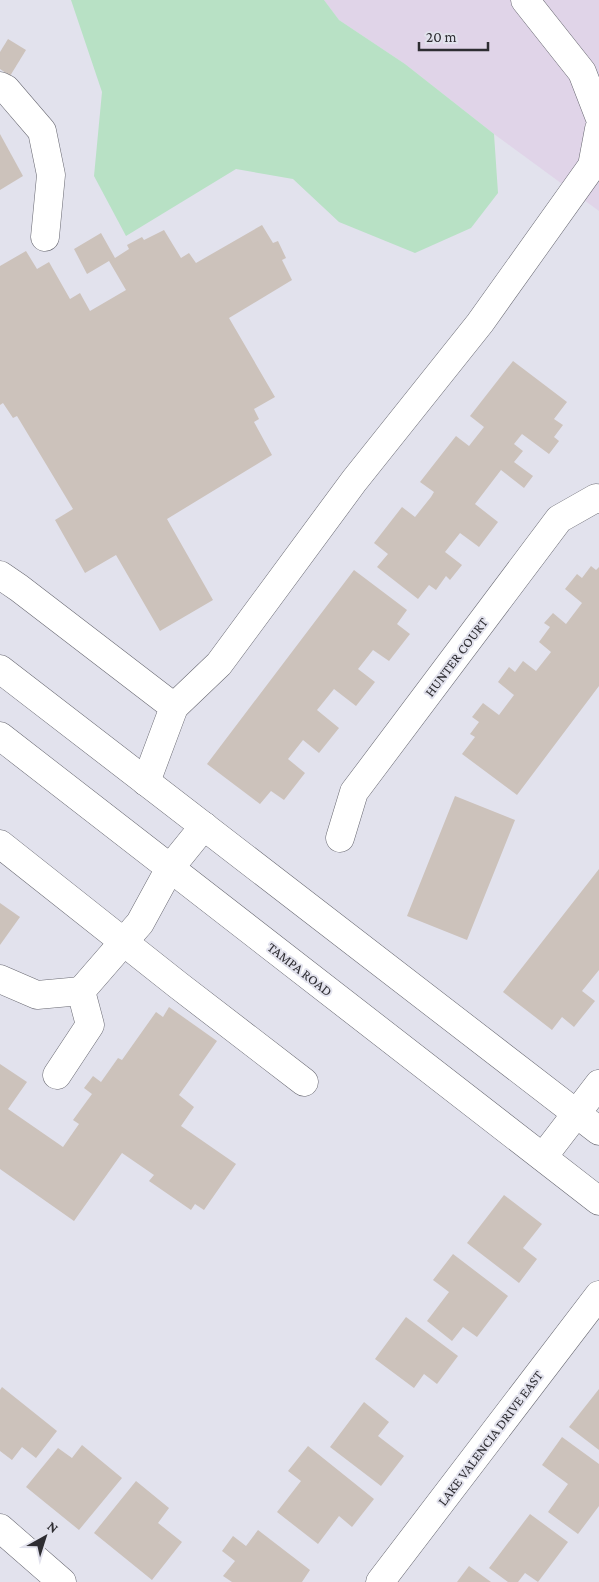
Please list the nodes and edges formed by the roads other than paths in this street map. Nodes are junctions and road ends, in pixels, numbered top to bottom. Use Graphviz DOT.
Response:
graph roads {
  1 [pos="525,0"];
  2 [pos="0,86"];
  3 [pos="599,116"];
  4 [pos="599,129"];
  5 [pos="45,237"];
  6 [pos="599,499"];
  7 [pos="0,575"];
  8 [pos="0,669"];
  9 [pos="174,707"];
  10 [pos="0,736"];
  11 [pos="146,782"];
  12 [pos="204,826"];
  13 [pos="340,838"];
  14 [pos="0,844"];
  15 [pos="170,868"];
  16 [pos="124,941"];
  17 [pos="0,979"];
  18 [pos="81,991"];
  19 [pos="57,1075"];
  20 [pos="304,1082"];
  21 [pos="599,1084"];
  22 [pos="576,1113"];
  23 [pos="599,1131"];
  24 [pos="543,1157"];
  25 [pos="599,1201"];
  26 [pos="599,1295"];
  27 [pos="0,1528"];
  28 [pos="62,1582"];
  29 [pos="380,1582"];
  1 -- 3 [label="main road"];
  2 -- 5 [label="main road"];
  4 -- 9 [label="main road"];
  6 -- 13 [label="main road, HUNTER COURT"];
  7 -- 9 [label="main road"];
  8 -- 11 [label="main road"];
  9 -- 11 [label="main road"];
  10 -- 15 [label="main road, TAMPA ROAD"];
  11 -- 12 [label="main road"];
  12 -- 15 [label="main road"];
  12 -- 22 [label="main road"];
  14 -- 16 [label="main road"];
  15 -- 16 [label="main road"];
  15 -- 24 [label="main road, TAMPA ROAD"];
  16 -- 18 [label="main road"];
  16 -- 20 [label="main road"];
  17 -- 18 [label="main road"];
  18 -- 19 [label="main road"];
  21 -- 22 [label="main road"];
  22 -- 23 [label="main road"];
  22 -- 24 [label="main road"];
  24 -- 25 [label="main road, TAMPA ROAD"];
  26 -- 29 [label="main road, LAKE VALENCIA DRIVE EAST"];
  27 -- 28 [label="main road"];
}
